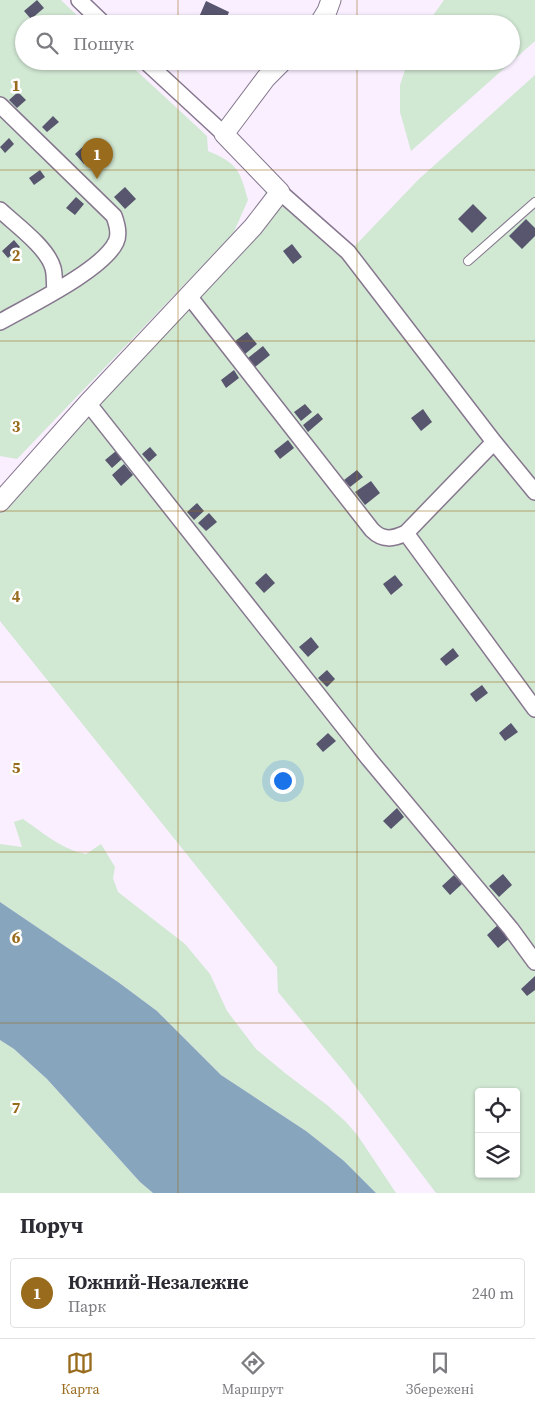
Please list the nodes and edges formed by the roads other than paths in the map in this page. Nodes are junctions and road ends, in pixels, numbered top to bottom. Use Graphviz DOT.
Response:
graph roads {
  1 [pos="79,0"];
  2 [pos="331,0"];
  3 [pos="95,15"];
  4 [pos="325,15"];
  5 [pos="155,70"];
  6 [pos="274,70"];
  7 [pos="0,106"];
  8 [pos="224,134"];
  9 [pos="280,192"];
  10 [pos="535,202"];
  11 [pos="0,210"];
  12 [pos="468,261"];
  13 [pos="55,291"];
  14 [pos="189,296"];
  15 [pos="0,322"];
  16 [pos="88,403"];
  17 [pos="494,442"];
  18 [pos="535,492"];
  19 [pos="1,499"];
  20 [pos="406,534"];
  21 [pos="535,710"];
  22 [pos="535,962"];
  1 -- 3 [label="street"];
  2 -- 4 [label="street"];
  5 -- 8 [label="street"];
  6 -- 8 [label="street"];
  7 -- 13 [label="street"];
  8 -- 9 [label="street"];
  9 -- 14 [label="street"];
  9 -- 17 [label="street"];
  10 -- 12 [label="lane"];
  11 -- 13 [label="street"];
  13 -- 15 [label="street"];
  14 -- 16 [label="street"];
  14 -- 20 [label="street"];
  16 -- 19 [label="street"];
  16 -- 22 [label="street"];
  17 -- 18 [label="street"];
  17 -- 20 [label="street"];
  20 -- 21 [label="street"];
}
